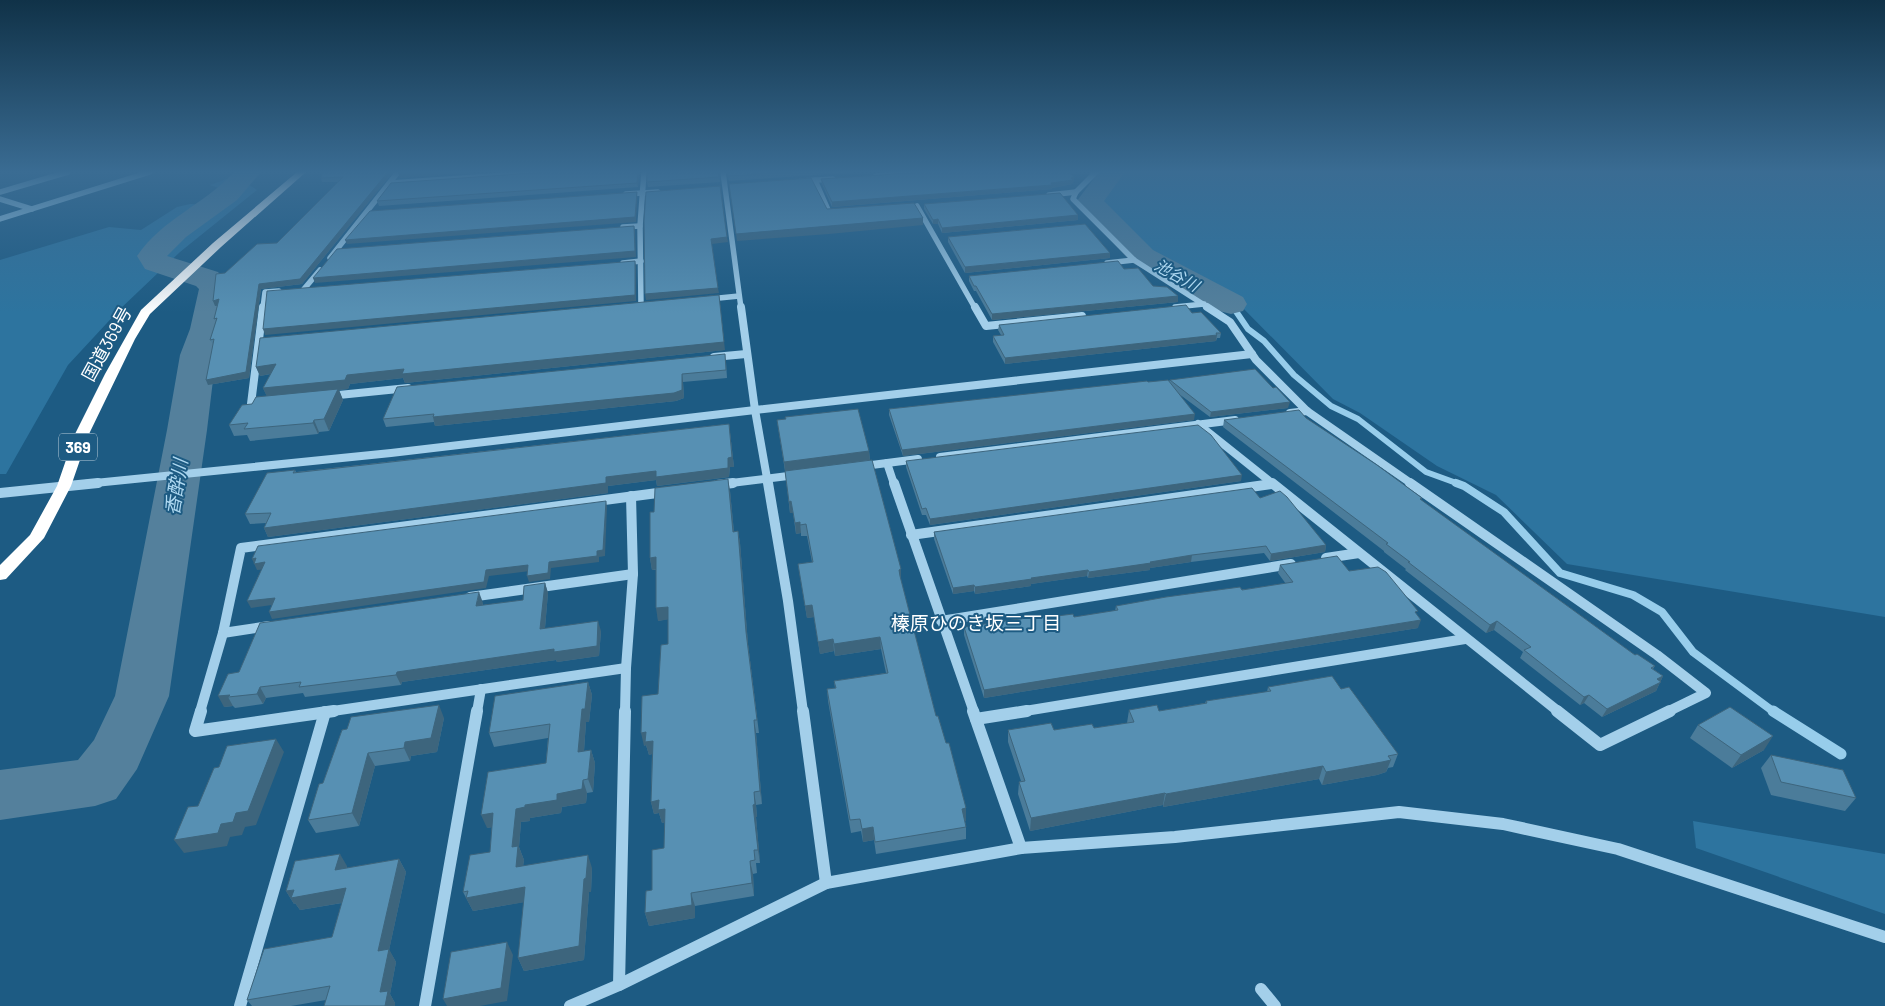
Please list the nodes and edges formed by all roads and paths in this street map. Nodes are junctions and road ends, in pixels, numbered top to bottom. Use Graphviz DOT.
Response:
graph roads {
  1 [pos="247,219"];
  2 [pos="363,219"];
  3 [pos="641,219"];
  4 [pos="730,219"];
  5 [pos="925,219"];
  6 [pos="1093,219"];
  7 [pos="1097,223"];
  8 [pos="1087,224"];
  9 [pos="640,226"];
  10 [pos="611,228"];
  11 [pos="946,237"];
  12 [pos="936,238"];
  13 [pos="336,250"];
  14 [pos="346,250"];
  15 [pos="1134,260"];
  16 [pos="641,261"];
  17 [pos="612,264"];
  18 [pos="1095,264"];
  19 [pos="967,277"];
  20 [pos="957,278"];
  21 [pos="314,288"];
  22 [pos="304,289"];
  23 [pos="284,290"];
  24 [pos="294,290"];
  25 [pos="739,296"];
  26 [pos="700,300"];
  27 [pos="1204,304"];
  28 [pos="651,305"];
  29 [pos="631,306"];
  30 [pos="641,306"];
  31 [pos="1165,308"];
  32 [pos="1086,316"];
  33 [pos="269,340"];
  34 [pos="259,341"];
  35 [pos="746,354"];
  36 [pos="1252,354"];
  37 [pos="707,358"];
  38 [pos="420,387"];
  39 [pos="320,397"];
  40 [pos="271,402"];
  41 [pos="755,410"];
  42 [pos="1307,411"];
  43 [pos="1280,415"];
  44 [pos="1244,419"];
  45 [pos="1198,424"];
  46 [pos="935,457"];
  47 [pos="926,458"];
  48 [pos="887,463"];
  49 [pos="857,467"];
  50 [pos="221,471"];
  51 [pos="808,474"];
  52 [pos="768,479"];
  53 [pos="1272,484"];
  54 [pos="64,486"];
  55 [pos="710,486"];
  56 [pos="670,491"];
  57 [pos="0,493"];
  58 [pos="631,496"];
  59 [pos="912,535"];
  60 [pos="1359,553"];
  61 [pos="1320,559"];
  62 [pos="1300,562"];
  63 [pos="633,574"];
  64 [pos="0,575"];
  65 [pos="457,599"];
  66 [pos="941,621"];
  67 [pos="282,625"];
  68 [pos="223,633"];
  69 [pos="1465,639"];
  70 [pos="626,668"];
  71 [pos="481,689"];
  72 [pos="325,712"];
  73 [pos="976,719"];
  74 [pos="1021,848"];
  75 [pos="826,883"];
  76 [pos="1885,937"];
  77 [pos="619,984"];
  78 [pos="1261,989"];
  79 [pos="240,1006"];
  80 [pos="425,1006"];
  81 [pos="570,1006"];
  82 [pos="1275,1006"];
  1 -- 54 [label="highway, 国道369号 / 369"];
  2 -- 13 [label="street"];
  3 -- 9 [label="street"];
  4 -- 25 [label="street"];
  5 -- 12 [label="street"];
  6 -- 7 [label="street"];
  7 -- 8 [label="street"];
  7 -- 15 [label="street"];
  9 -- 10 [label="street"];
  9 -- 16 [label="street"];
  11 -- 12 [label="street"];
  12 -- 20 [label="street"];
  13 -- 14 [label="street"];
  13 -- 22 [label="street"];
  15 -- 18 [label="street"];
  15 -- 27 [label="street"];
  16 -- 17 [label="street"];
  16 -- 30 [label="street"];
  19 -- 20 [label="street"];
  20 -- 32 [label="street"];
  21 -- 22 [label="street"];
  22 -- 24 [label="street"];
  23 -- 34 [label="street"];
  25 -- 26 [label="street"];
  25 -- 35 [label="street"];
  27 -- 31 [label="street"];
  27 -- 36 [label="street"];
  28 -- 30 [label="street"];
  29 -- 30 [label="street"];
  33 -- 34 [label="street"];
  34 -- 40 [label="street"];
  35 -- 37 [label="street"];
  35 -- 41 [label="street"];
  36 -- 41 [label="street"];
  36 -- 42 [label="street"];
  38 -- 39 [label="street"];
  41 -- 50 [label="street"];
  41 -- 52 [label="street"];
  42 -- 43 [label="street"];
  42 -- 69 [label="street"];
  44 -- 45 [label="street"];
  45 -- 46 [label="street"];
  45 -- 53 [label="street"];
  47 -- 48 [label="street"];
  48 -- 49 [label="street"];
  48 -- 59 [label="street"];
  50 -- 54 [label="street"];
  51 -- 52 [label="street"];
  52 -- 55 [label="street"];
  52 -- 75 [label="street"];
  53 -- 59 [label="street"];
  53 -- 60 [label="street"];
  54 -- 57 [label="street"];
  54 -- 64 [label="highway, 国道369号 / 369"];
  56 -- 58 [label="street"];
  58 -- 63 [label="street"];
  58 -- 68 [label="street"];
  59 -- 66 [label="street"];
  60 -- 61 [label="street"];
  60 -- 69 [label="street"];
  62 -- 66 [label="street"];
  63 -- 65 [label="street"];
  63 -- 70 [label="street"];
  66 -- 73 [label="street"];
  67 -- 68 [label="street"];
  68 -- 72 [label="street"];
  69 -- 73 [label="street"];
  70 -- 71 [label="street"];
  70 -- 77 [label="street"];
  71 -- 72 [label="street"];
  71 -- 80 [label="street"];
  72 -- 79 [label="street"];
  73 -- 74 [label="street"];
  74 -- 75 [label="street"];
  74 -- 76 [label="street"];
  75 -- 77 [label="street"];
  77 -- 81 [label="street"];
  78 -- 82 [label="street"];
}
